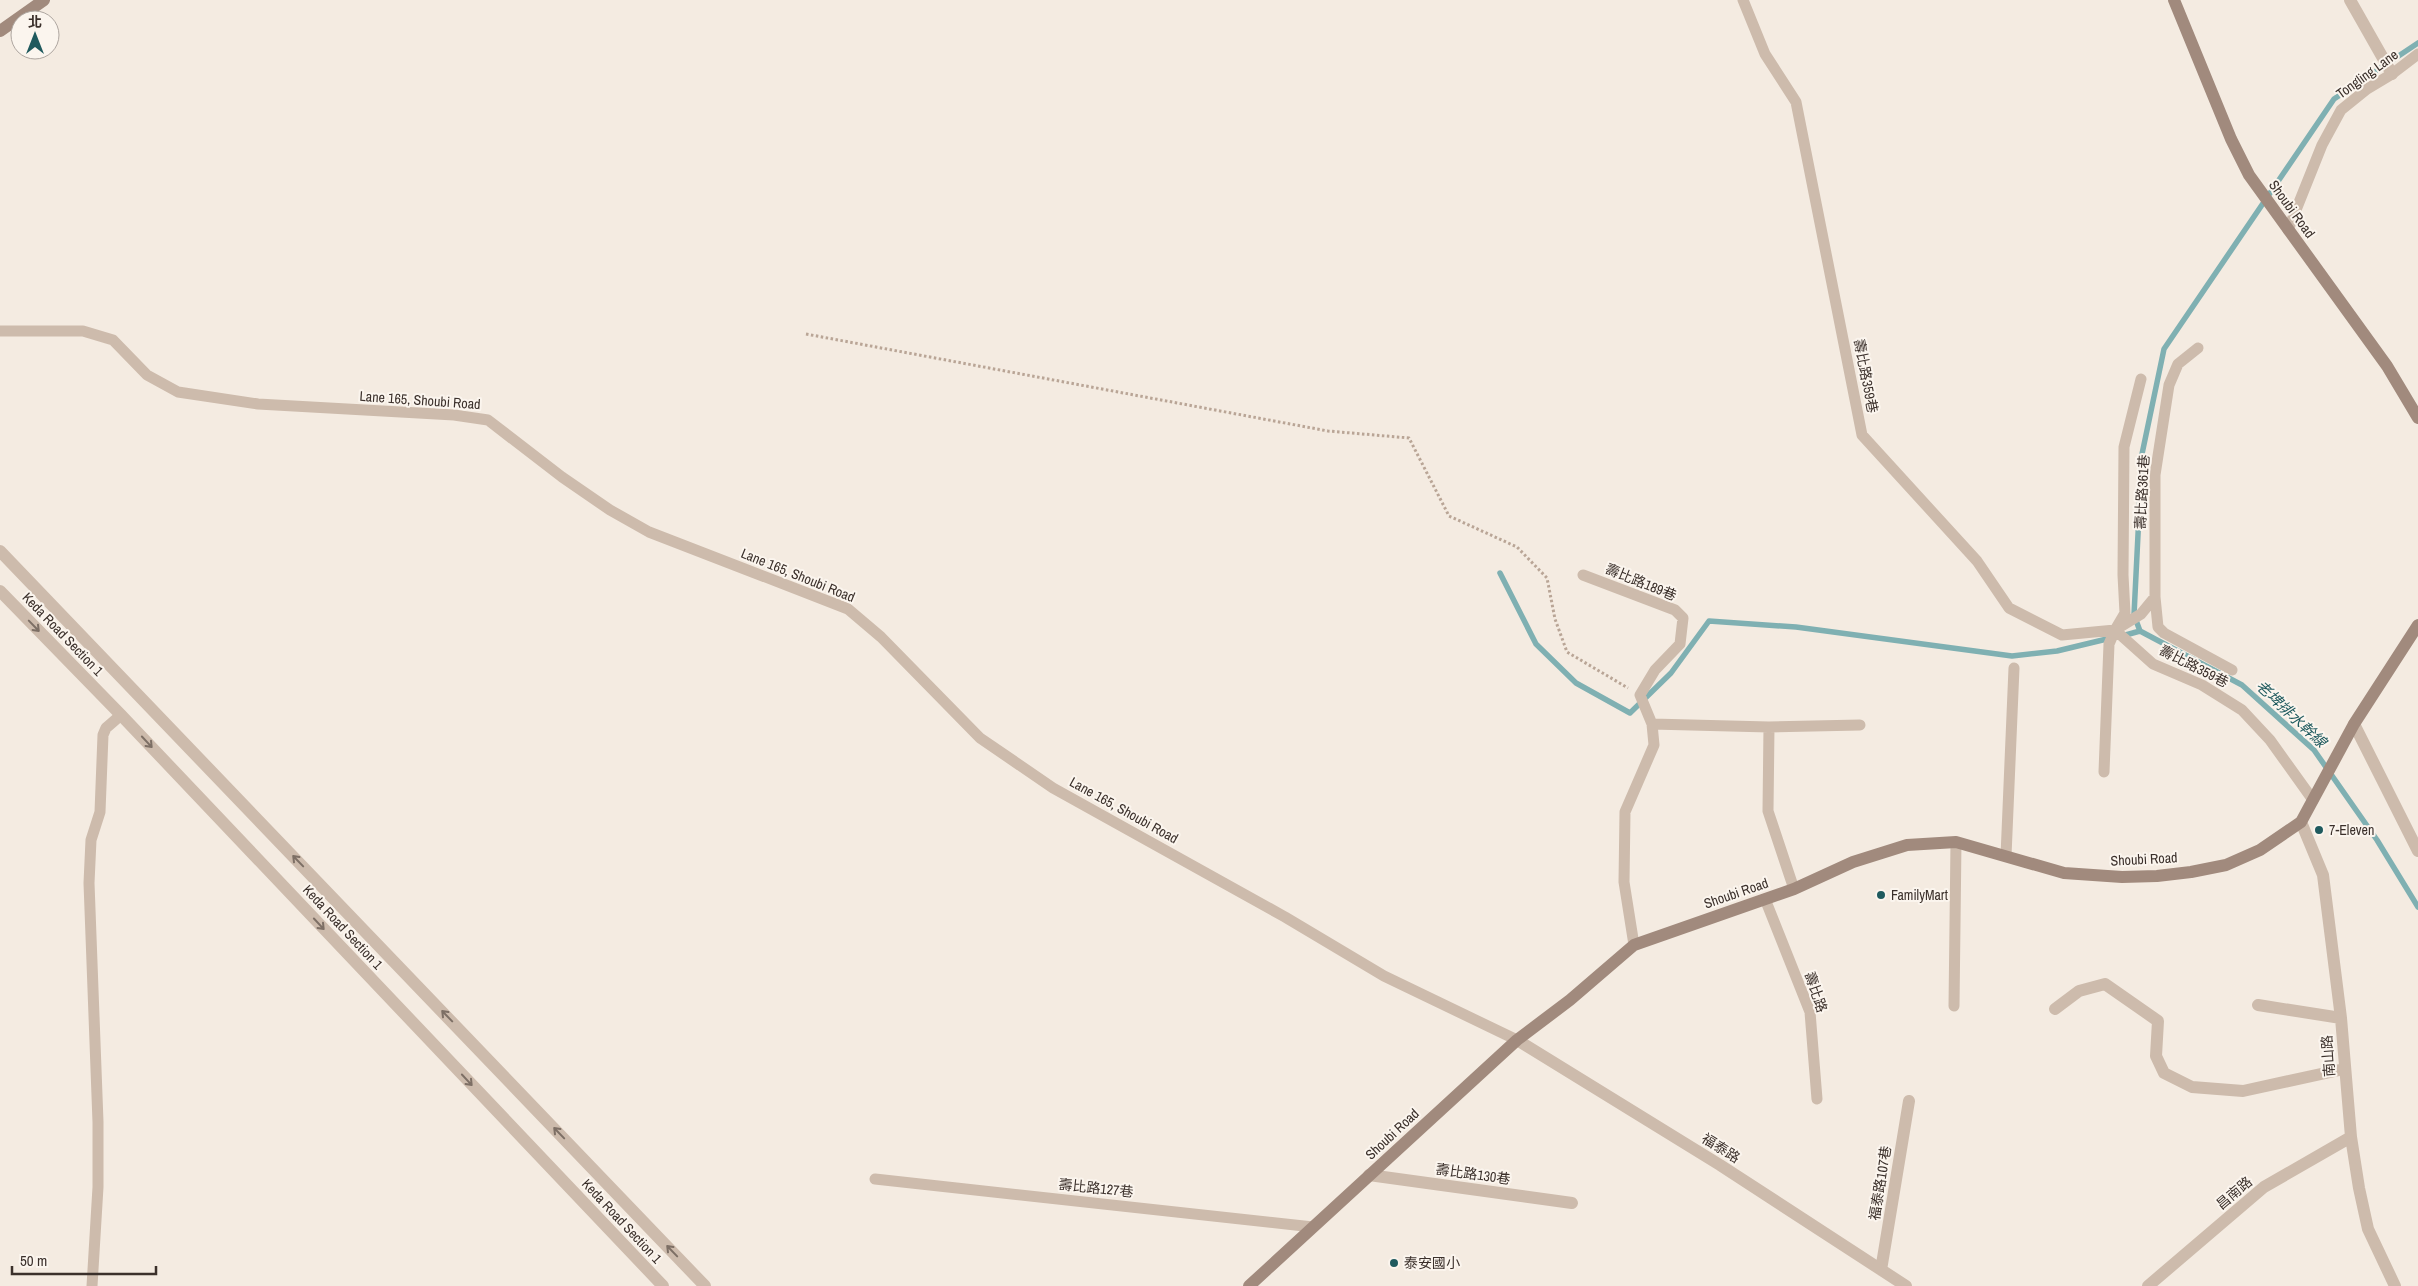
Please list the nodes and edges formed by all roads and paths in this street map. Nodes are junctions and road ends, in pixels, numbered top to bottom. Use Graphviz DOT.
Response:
graph roads {
  1 [pos="44,0"];
  2 [pos="1743,0"];
  3 [pos="2174,0"];
  4 [pos="2350,0"];
  5 [pos="0,31"];
  6 [pos="2418,54"];
  7 [pos="2392,74"];
  8 [pos="2288,230"];
  9 [pos="0,331"];
  10 [pos="806,334"];
  11 [pos="2198,348"];
  12 [pos="2141,379"];
  13 [pos="2418,418"];
  14 [pos="0,551"];
  15 [pos="1584,575"];
  16 [pos="0,591"];
  17 [pos="2155,598"];
  18 [pos="2418,625"];
  19 [pos="2115,630"];
  20 [pos="2014,668"];
  21 [pos="2232,670"];
  22 [pos="1640,694"];
  23 [pos="121,714"];
  24 [pos="1652,724"];
  25 [pos="2354,724"];
  26 [pos="1860,725"];
  27 [pos="1769,727"];
  28 [pos="2104,772"];
  29 [pos="2313,800"];
  30 [pos="2301,822"];
  31 [pos="1956,842"];
  32 [pos="2418,851"];
  33 [pos="2006,856"];
  34 [pos="1794,889"];
  35 [pos="1764,900"];
  36 [pos="1634,945"];
  37 [pos="2258,1005"];
  38 [pos="1954,1006"];
  39 [pos="2055,1008"];
  40 [pos="2341,1018"];
  41 [pos="1517,1040"];
  42 [pos="2344,1068"];
  43 [pos="1817,1099"];
  44 [pos="1909,1100"];
  45 [pos="2351,1137"];
  46 [pos="1369,1175"];
  47 [pos="875,1179"];
  48 [pos="1572,1203"];
  49 [pos="1314,1227"];
  50 [pos="1881,1270"];
  51 [pos="92,1286"];
  52 [pos="663,1286"];
  53 [pos="705,1286"];
  54 [pos="1249,1286"];
  55 [pos="1906,1286"];
  56 [pos="2148,1286"];
  57 [pos="2395,1286"];
  1 -- 5 [label="main road"];
  2 -- 19 [label="lane, 壽比路359巷"];
  3 -- 8 [label="main road, Shoubi Road"];
  4 -- 7 [label="street"];
  6 -- 7 [label="lane, Tongling Lane"];
  7 -- 8 [label="lane, Tongling Lane"];
  8 -- 13 [label="main road, Shoubi Road"];
  9 -- 41 [label="lane, Lane 165, Shoubi Road"];
  10 -- 22 [label="path"];
  11 -- 17 [label="lane, 壽比路361巷"];
  12 -- 19 [label="lane"];
  53 -- 14 [label="street, one-way"];
  15 -- 22 [label="lane, 壽比路189巷"];
  16 -- 23 [label="street, Keda Road Section 1, one-way"];
  17 -- 19 [label="lane, 壽比路359巷"];
  17 -- 21 [label="lane, 壽比路361巷"];
  18 -- 25 [label="main road"];
  19 -- 28 [label="lane"];
  19 -- 29 [label="lane, 壽比路359巷"];
  20 -- 33 [label="lane"];
  22 -- 24 [label="lane"];
  23 -- 51 [label="lane"];
  23 -- 52 [label="street, Keda Road Section 1, one-way"];
  24 -- 27 [label="lane"];
  24 -- 36 [label="lane"];
  25 -- 29 [label="main road, Shoubi Road"];
  25 -- 32 [label="street"];
  26 -- 27 [label="lane"];
  27 -- 34 [label="lane"];
  29 -- 30 [label="main road, Shoubi Road"];
  30 -- 33 [label="main road, Shoubi Road"];
  30 -- 40 [label="street, 南山路"];
  31 -- 33 [label="main road, Shoubi Road"];
  31 -- 34 [label="main road, Shoubi Road"];
  31 -- 38 [label="lane"];
  34 -- 35 [label="main road, Shoubi Road"];
  35 -- 36 [label="main road, Shoubi Road"];
  35 -- 43 [label="lane, 壽比路"];
  36 -- 41 [label="main road, Shoubi Road"];
  37 -- 40 [label="street"];
  39 -- 42 [label="street"];
  40 -- 42 [label="street, 南山路"];
  41 -- 46 [label="main road, Shoubi Road"];
  41 -- 50 [label="street, 福泰路"];
  42 -- 45 [label="street, 南山路"];
  44 -- 50 [label="street, 福泰路107巷"];
  45 -- 56 [label="street, 昌南路"];
  45 -- 57 [label="street, 南山路"];
  46 -- 48 [label="street, 壽比路130巷"];
  46 -- 49 [label="main road, Shoubi Road"];
  47 -- 49 [label="lane, 壽比路127巷"];
  49 -- 54 [label="main road, Shoubi Road"];
  50 -- 55 [label="street, 福泰路"];
}
